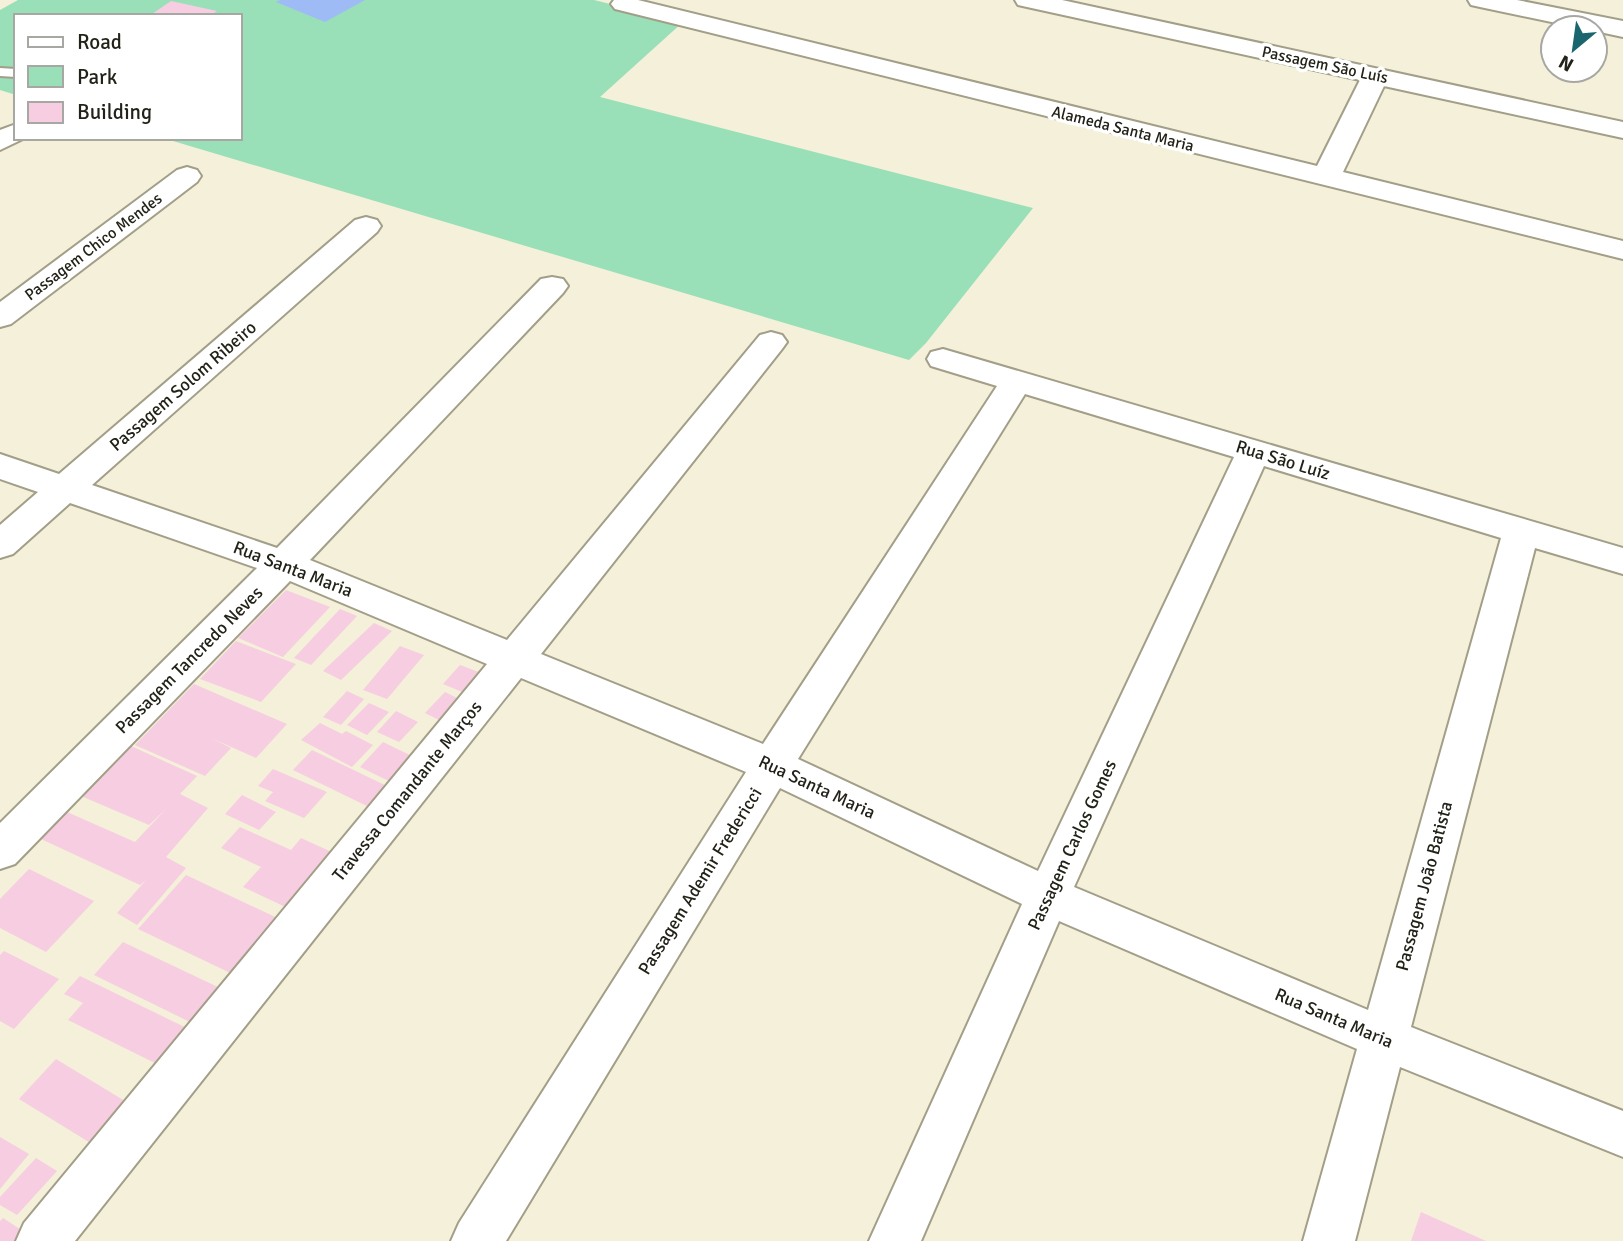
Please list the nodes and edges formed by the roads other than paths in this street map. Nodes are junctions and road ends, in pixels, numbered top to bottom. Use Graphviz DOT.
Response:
graph roads {
  1 [pos="1027,0"];
  2 [pos="1480,0"];
  3 [pos="627,2"];
  4 [pos="1623,29"];
  5 [pos="1376,74"];
  6 [pos="1623,130"];
  7 [pos="187,176"];
  8 [pos="1326,178"];
  9 [pos="366,226"];
  10 [pos="1623,250"];
  11 [pos="552,286"];
  12 [pos="0,317"];
  13 [pos="771,342"];
  14 [pos="943,359"];
  15 [pos="1017,381"];
  16 [pos="1254,451"];
  17 [pos="0,466"];
  18 [pos="68,486"];
  19 [pos="1521,531"];
  20 [pos="0,545"];
  21 [pos="1623,561"];
  22 [pos="284,564"];
  23 [pos="514,659"];
  24 [pos="772,765"];
  25 [pos="0,851"];
  26 [pos="1048,896"];
  27 [pos="1383,1038"];
  28 [pos="1623,1134"];
  29 [pos="42,1241"];
  30 [pos="477,1241"];
  31 [pos="895,1241"];
  32 [pos="1329,1241"];
  1 -- 5 [label="street, Passagem São Luís"];
  2 -- 4 [label="street"];
  3 -- 8 [label="street, Alameda Santa Maria"];
  5 -- 6 [label="street, Passagem São Luís"];
  5 -- 8 [label="street"];
  7 -- 12 [label="street, Passagem Chico Mendes"];
  8 -- 10 [label="street, Alameda Santa Maria"];
  9 -- 18 [label="street, Passagem Solom Ribeiro"];
  11 -- 22 [label="street, Passagem Tancredo Neves"];
  13 -- 23 [label="street, Travessa Comandante Marços"];
  14 -- 15 [label="street, Rua São Luíz"];
  15 -- 16 [label="street, Rua São Luíz"];
  15 -- 24 [label="street, Passagem Ademir Fredericci"];
  16 -- 19 [label="street, Rua São Luíz"];
  16 -- 26 [label="street, Passagem Carlos Gomes"];
  17 -- 18 [label="street, Rua Santa Maria"];
  18 -- 20 [label="street, Passagem Solom Ribeiro"];
  18 -- 22 [label="street, Rua Santa Maria"];
  19 -- 21 [label="street, Rua São Luíz"];
  19 -- 27 [label="street, Passagem João Batista"];
  22 -- 23 [label="street, Rua Santa Maria"];
  22 -- 25 [label="street, Passagem Tancredo Neves"];
  23 -- 24 [label="street, Rua Santa Maria"];
  23 -- 29 [label="street, Travessa Comandante Marços"];
  24 -- 26 [label="street, Rua Santa Maria"];
  24 -- 30 [label="street, Passagem Ademir Fredericci"];
  26 -- 27 [label="street, Rua Santa Maria"];
  26 -- 31 [label="street, Passagem Carlos Gomes"];
  27 -- 28 [label="street, Rua Santa Maria"];
  27 -- 32 [label="street, Passagem João Batista"];
}
